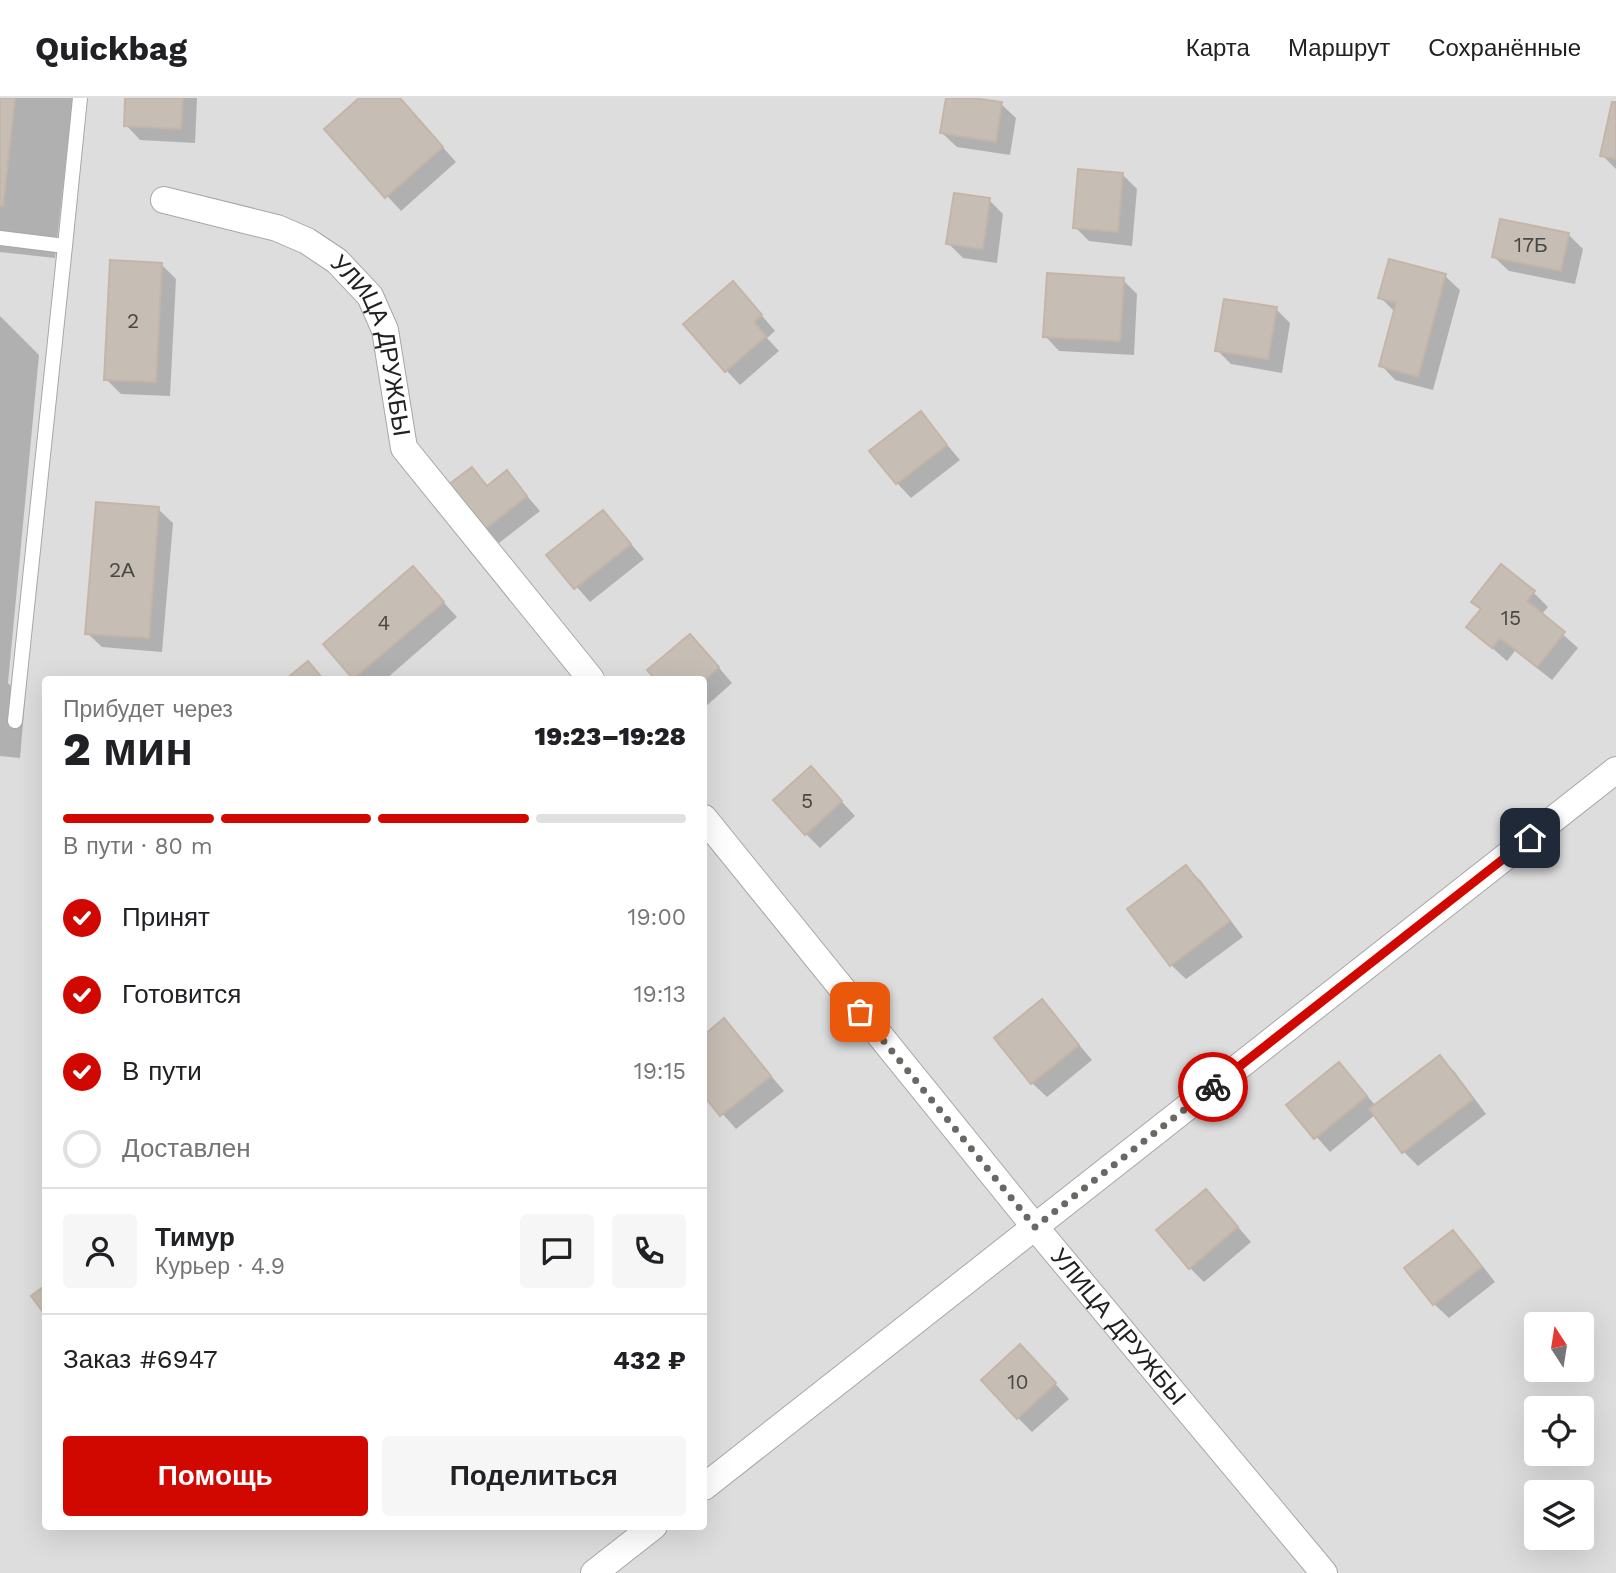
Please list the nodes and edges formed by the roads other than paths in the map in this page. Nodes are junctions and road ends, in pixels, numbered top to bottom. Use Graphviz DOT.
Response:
graph roads {
  1 [pos="80,98"];
  2 [pos="164,200"];
  3 [pos="0,238"];
  4 [pos="65,246"];
  5 [pos="589,676"];
  6 [pos="15,721"];
  7 [pos="1616,770"];
  8 [pos="707,822"];
  9 [pos="1035,1227"];
  10 [pos="707,1485"];
  11 [pos="649,1530"];
  12 [pos="594,1573"];
  13 [pos="1324,1573"];
  1 -- 4 [label="lane"];
  2 -- 5 [label="street, УЛИЦА ДРУЖБЫ"];
  3 -- 4 [label="lane"];
  4 -- 6 [label="lane"];
  7 -- 9 [label="street"];
  8 -- 9 [label="street, УЛИЦА ДРУЖБЫ"];
  9 -- 10 [label="street"];
  9 -- 13 [label="street, УЛИЦА ДРУЖБЫ"];
  11 -- 12 [label="street"];
}
